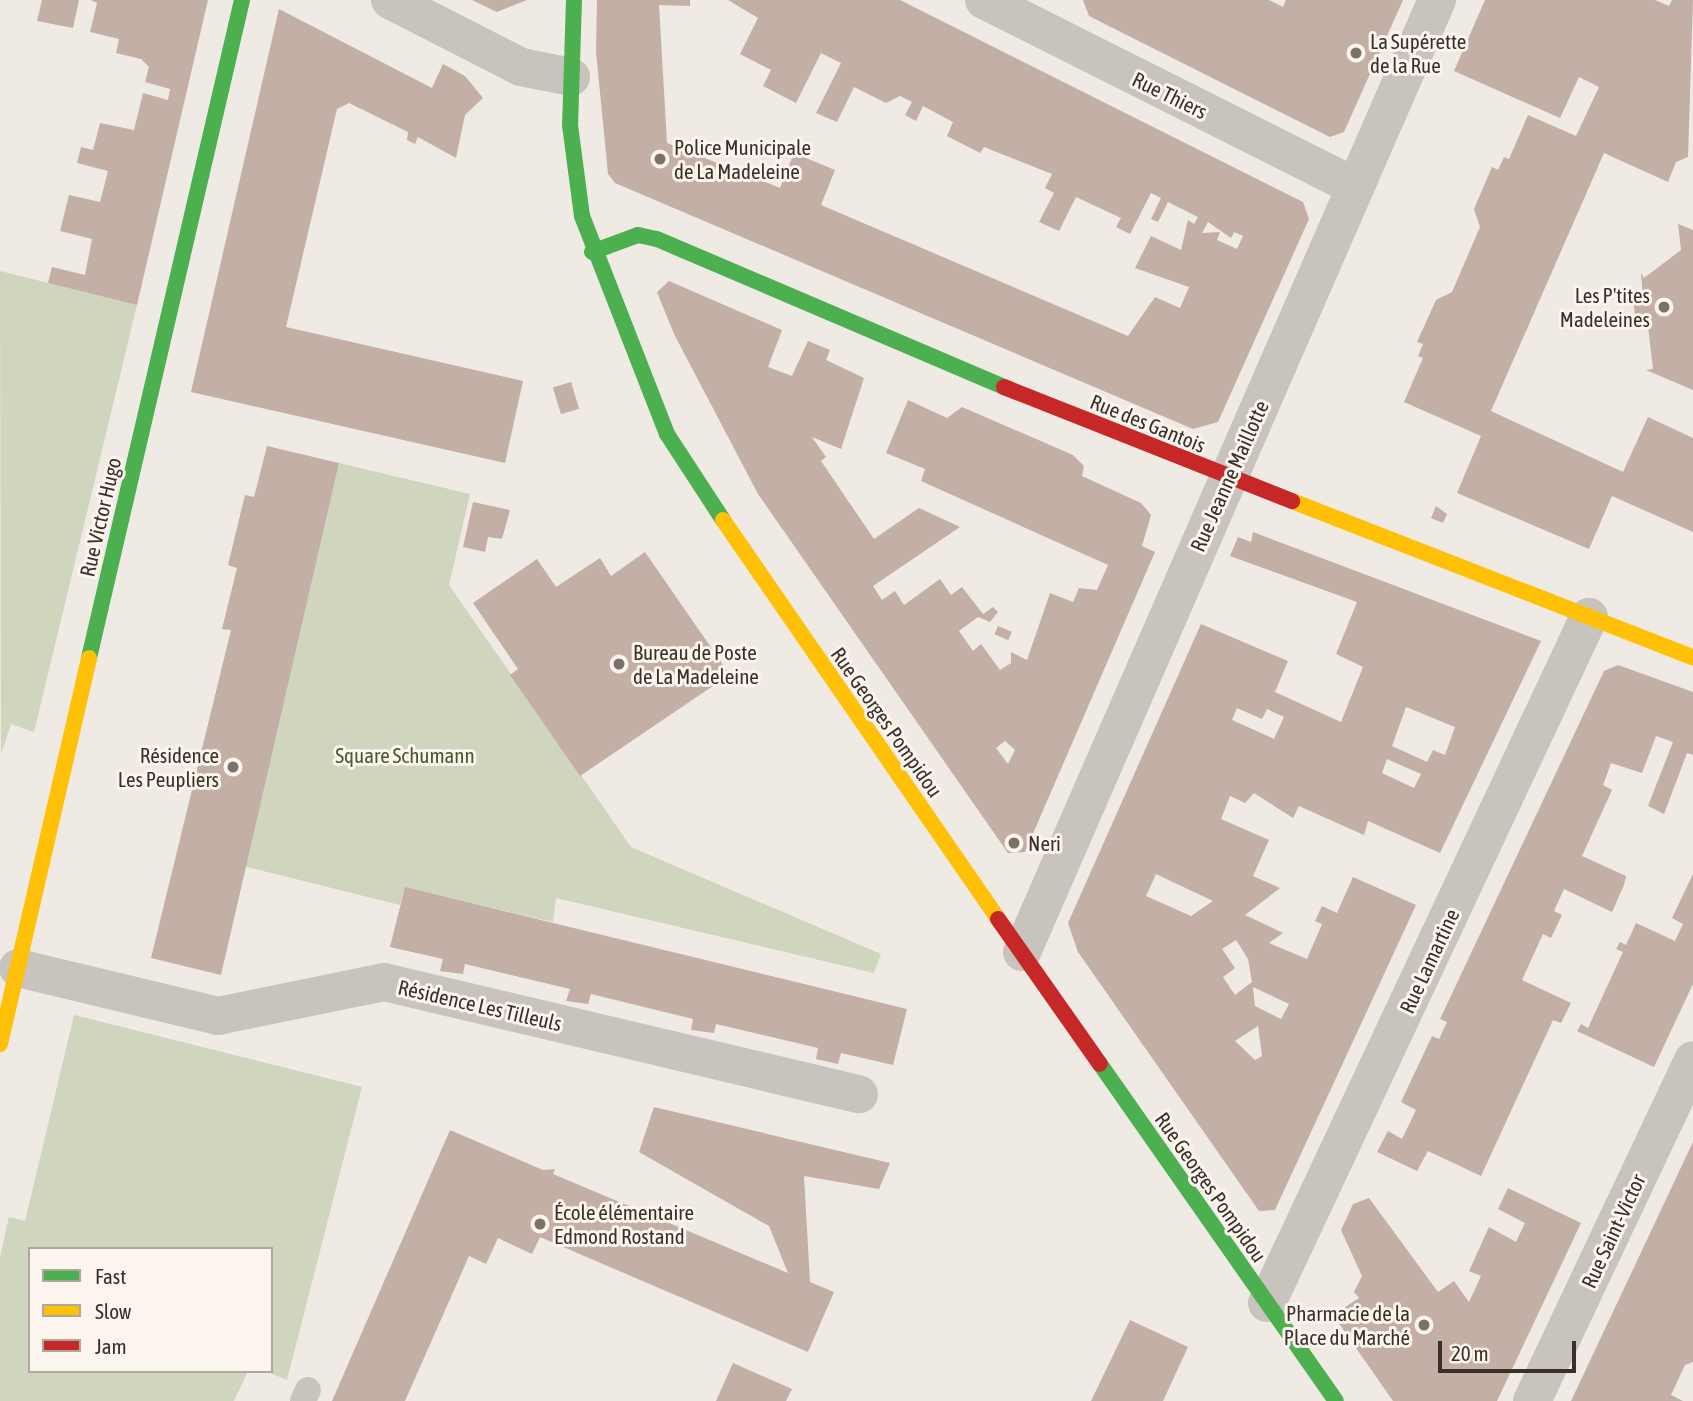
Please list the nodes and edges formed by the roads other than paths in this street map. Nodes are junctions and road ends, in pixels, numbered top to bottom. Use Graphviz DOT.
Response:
graph roads {
  1 [pos="242,0"];
  2 [pos="390,0"];
  3 [pos="574,0"];
  4 [pos="984,0"];
  5 [pos="1437,0"];
  6 [pos="1040,13"];
  7 [pos="571,76"];
  8 [pos="1356,187"];
  9 [pos="592,252"];
  10 [pos="1228,478"];
  11 [pos="1590,617"];
  12 [pos="1693,657"];
  13 [pos="1022,952"];
  14 [pos="18,968"];
  15 [pos="0,1044"];
  16 [pos="1693,1060"];
  17 [pos="859,1094"];
  18 [pos="1267,1303"];
  19 [pos="1336,1401"];
  20 [pos="1532,1401"];
  1 -- 14 [label="street, Rue Victor Hugo"];
  2 -- 7 [label="street"];
  3 -- 7 [label="street, Rue Georges Pompidou"];
  4 -- 6 [label="street, Rue Thiers"];
  5 -- 8 [label="street, Rue Jeanne Maillotte"];
  6 -- 8 [label="street, Rue Thiers"];
  7 -- 9 [label="street, Rue Georges Pompidou"];
  8 -- 10 [label="street, Rue Jeanne Maillotte"];
  9 -- 10 [label="street, Rue des Gantois"];
  9 -- 13 [label="street, Rue Georges Pompidou"];
  10 -- 11 [label="street, Rue des Gantois"];
  10 -- 13 [label="street, Rue Jeanne Maillotte"];
  11 -- 12 [label="street, Rue des Gantois"];
  11 -- 18 [label="street, Rue Lamartine"];
  13 -- 18 [label="street, Rue Georges Pompidou"];
  14 -- 15 [label="street, Rue Victor Hugo"];
  14 -- 17 [label="street, Résidence Les Tilleuls"];
  16 -- 20 [label="street, Rue Saint-Victor"];
  18 -- 19 [label="street, Rue Georges Pompidou"];
}
